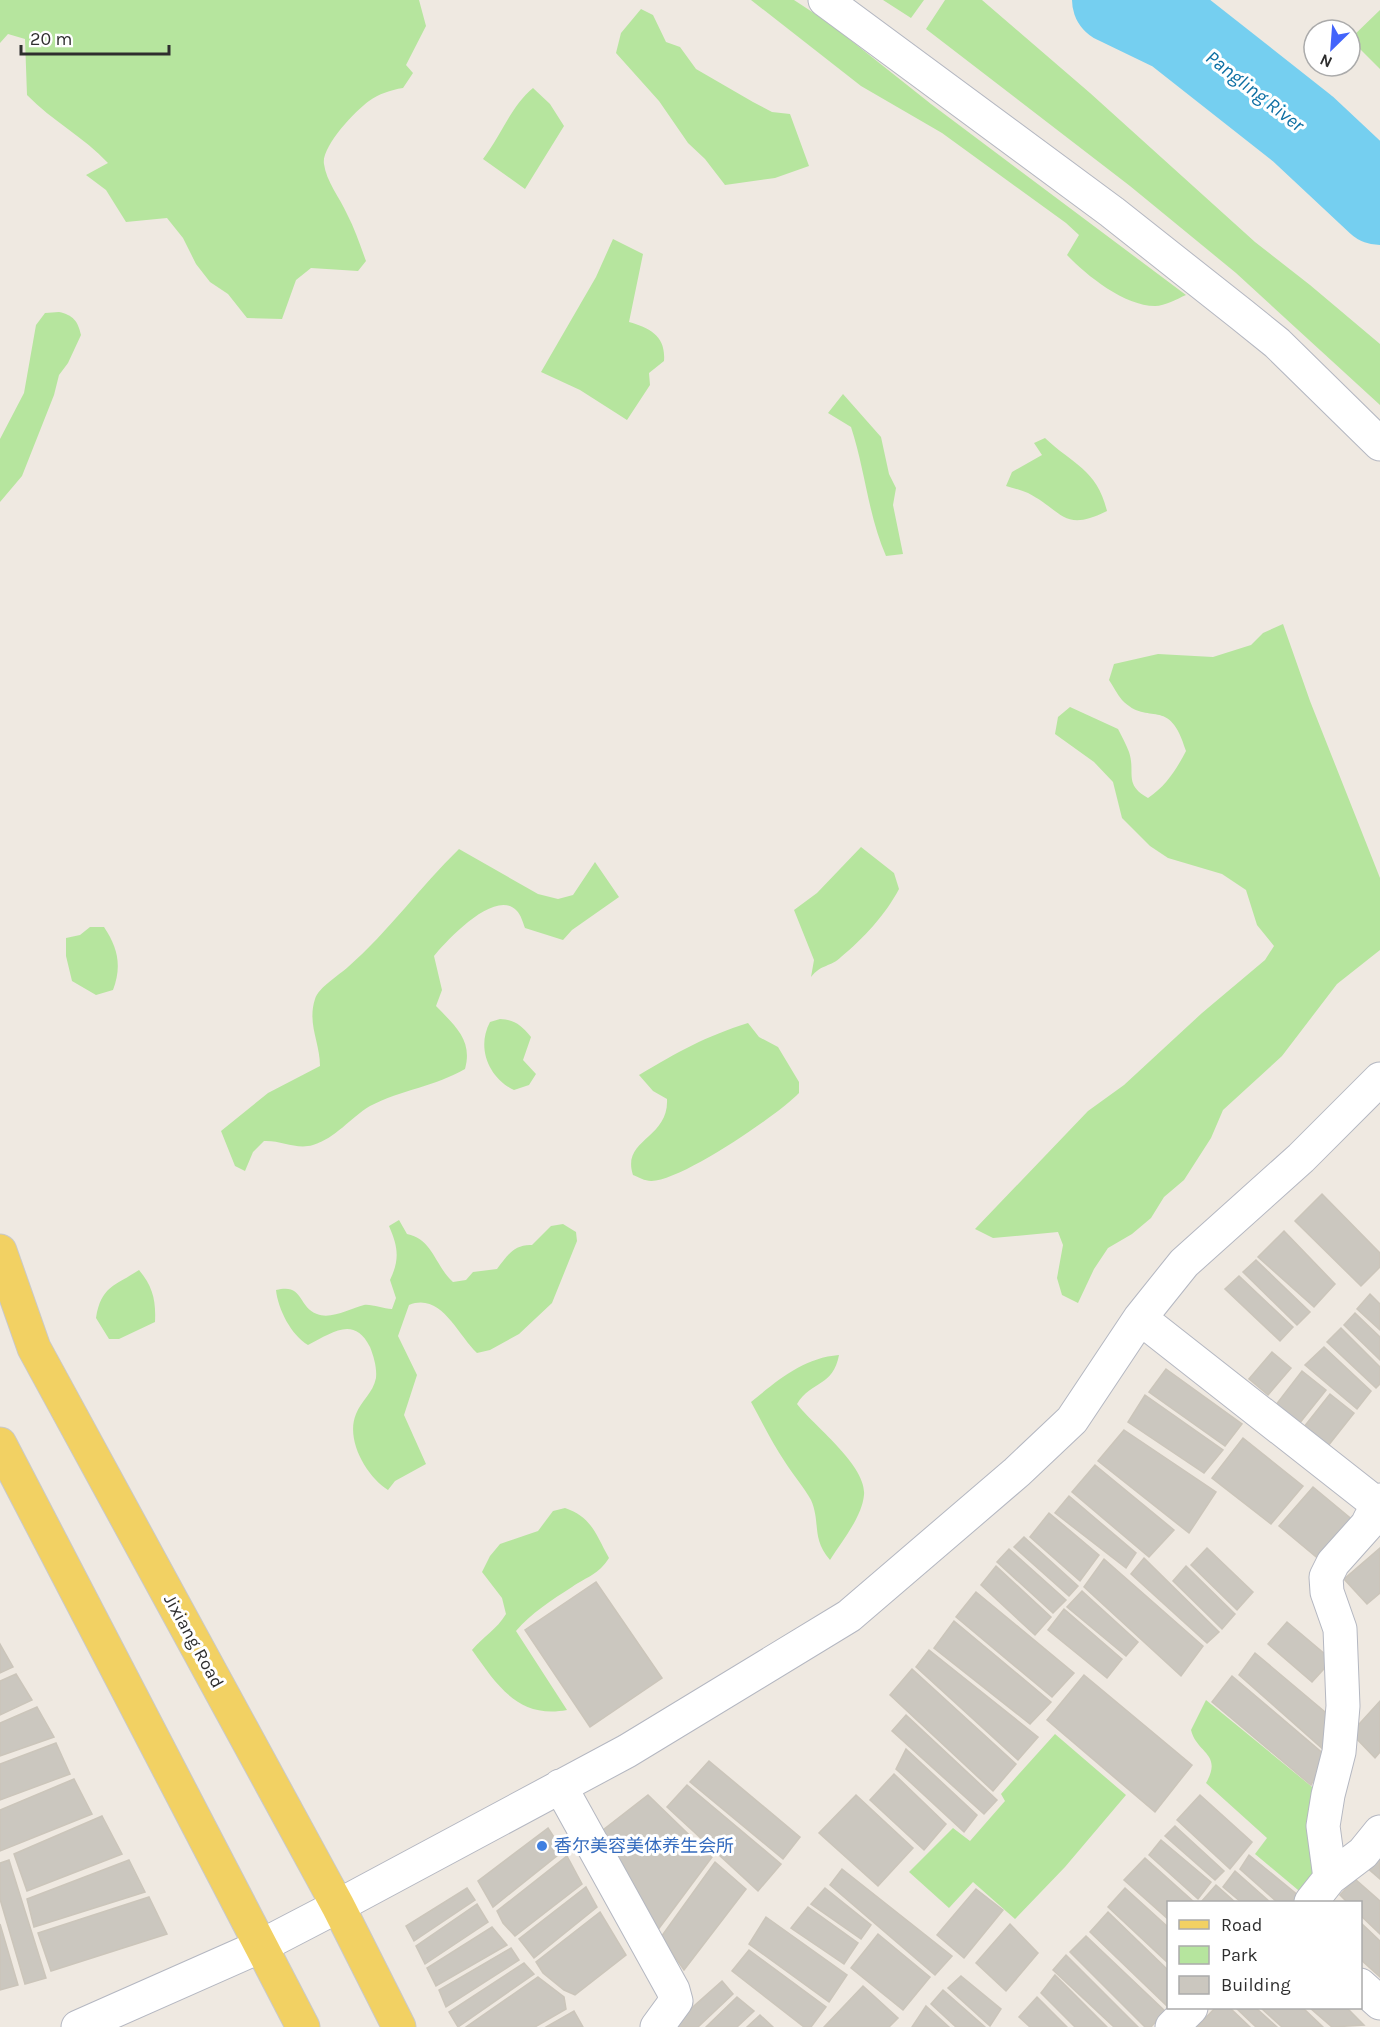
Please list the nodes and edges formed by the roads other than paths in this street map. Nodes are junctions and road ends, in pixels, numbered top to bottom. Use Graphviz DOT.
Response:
graph roads {
  1 [pos="825,0"];
  2 [pos="1380,444"];
  3 [pos="1380,1080"];
  4 [pos="0,1251"];
  5 [pos="1140,1318"];
  6 [pos="0,1444"];
  7 [pos="1377,1501"];
  8 [pos="560,1786"];
  9 [pos="1380,1832"];
  10 [pos="1320,1890"];
  11 [pos="338,1906"];
  12 [pos="261,1946"];
  13 [pos="1362,1988"];
  14 [pos="1380,2003"];
  15 [pos="1189,2009"];
  16 [pos="78,2027"];
  17 [pos="303,2027"];
  18 [pos="399,2027"];
  19 [pos="657,2027"];
  20 [pos="1172,2027"];
  1 -- 2 [label="street"];
  3 -- 5 [label="street"];
  4 -- 11 [label="main road, Jixiang Road"];
  5 -- 7 [label="street"];
  5 -- 8 [label="street"];
  6 -- 12 [label="main road"];
  7 -- 10 [label="street"];
  8 -- 11 [label="street"];
  8 -- 19 [label="street"];
  9 -- 10 [label="street"];
  11 -- 12 [label="street"];
  11 -- 18 [label="main road, Jixiang Road"];
  12 -- 16 [label="street"];
  12 -- 17 [label="main road"];
  13 -- 14 [label="street"];
  15 -- 20 [label="street"];
}
